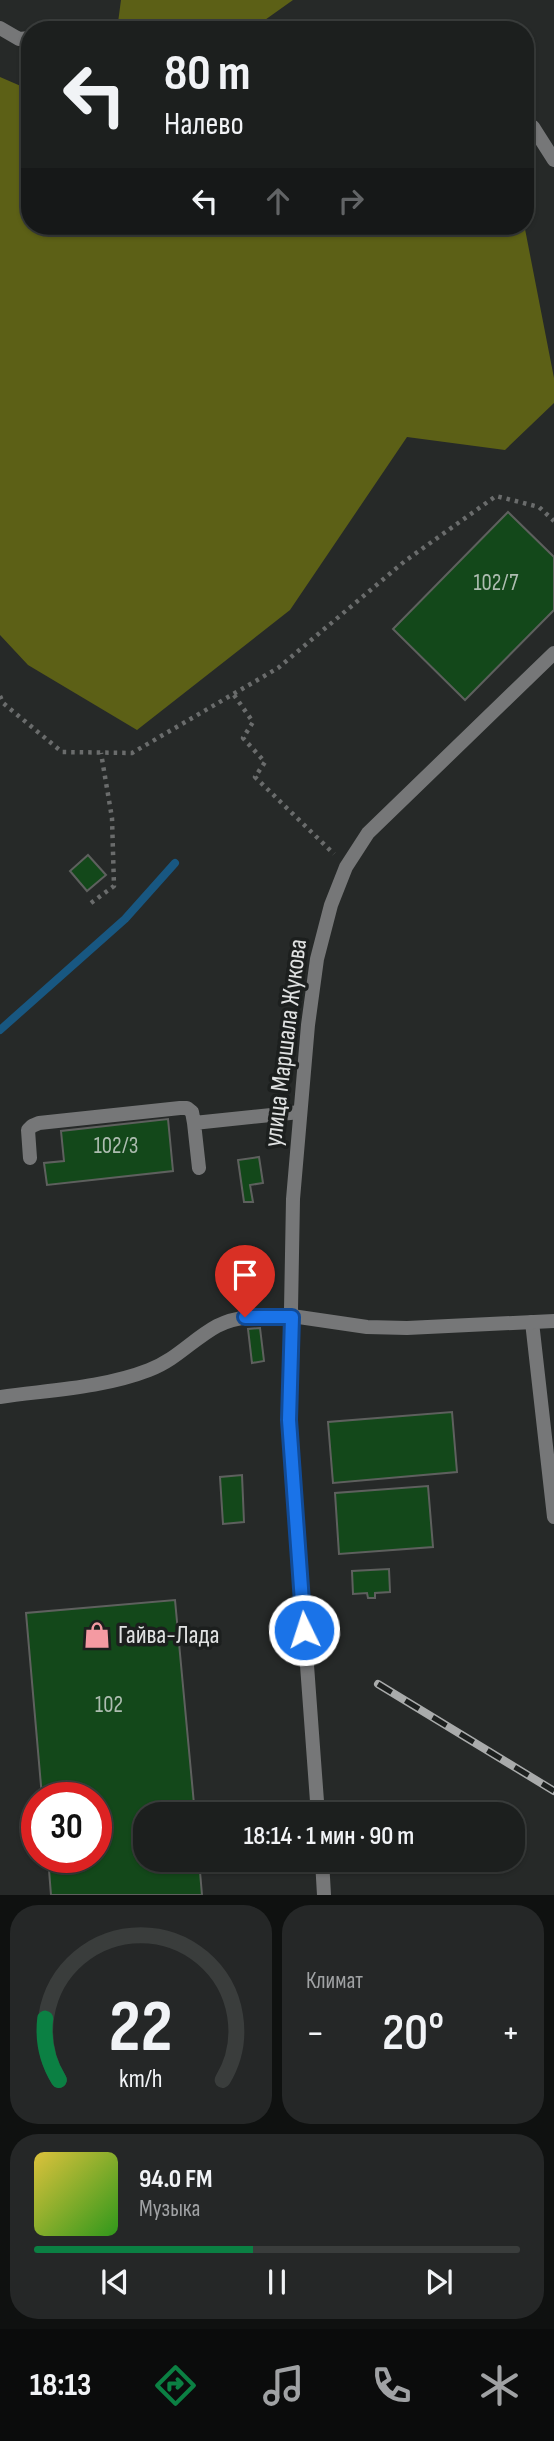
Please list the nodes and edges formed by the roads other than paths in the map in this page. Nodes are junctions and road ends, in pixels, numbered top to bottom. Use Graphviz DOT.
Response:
graph roads {
  1 [pos="0,28"];
  2 [pos="21,39"];
  3 [pos="534,129"];
  4 [pos="554,160"];
  5 [pos="554,653"];
  6 [pos="300,1112"];
  7 [pos="194,1123"];
  8 [pos="30,1158"];
  9 [pos="199,1168"];
  10 [pos="292,1317"];
  11 [pos="554,1321"];
  12 [pos="532,1322"];
  13 [pos="0,1397"];
  14 [pos="554,1517"];
  15 [pos="317,1802"];
  16 [pos="322,1872"];
  17 [pos="324,1895"];
  1 -- 2 [label="street"];
  3 -- 4 [label="street"];
  5 -- 6 [label="street, улица Маршала Жукова"];
  6 -- 7 [label="street"];
  6 -- 10 [label="street, улица Маршала Жукова"];
  7 -- 8 [label="street"];
  7 -- 9 [label="street"];
  10 -- 12 [label="street"];
  10 -- 13 [label="street"];
  10 -- 15 [label="street, улица Маршала Жукова"];
  11 -- 12 [label="street"];
  12 -- 14 [label="street"];
  16 -- 17 [label="street"];
}
